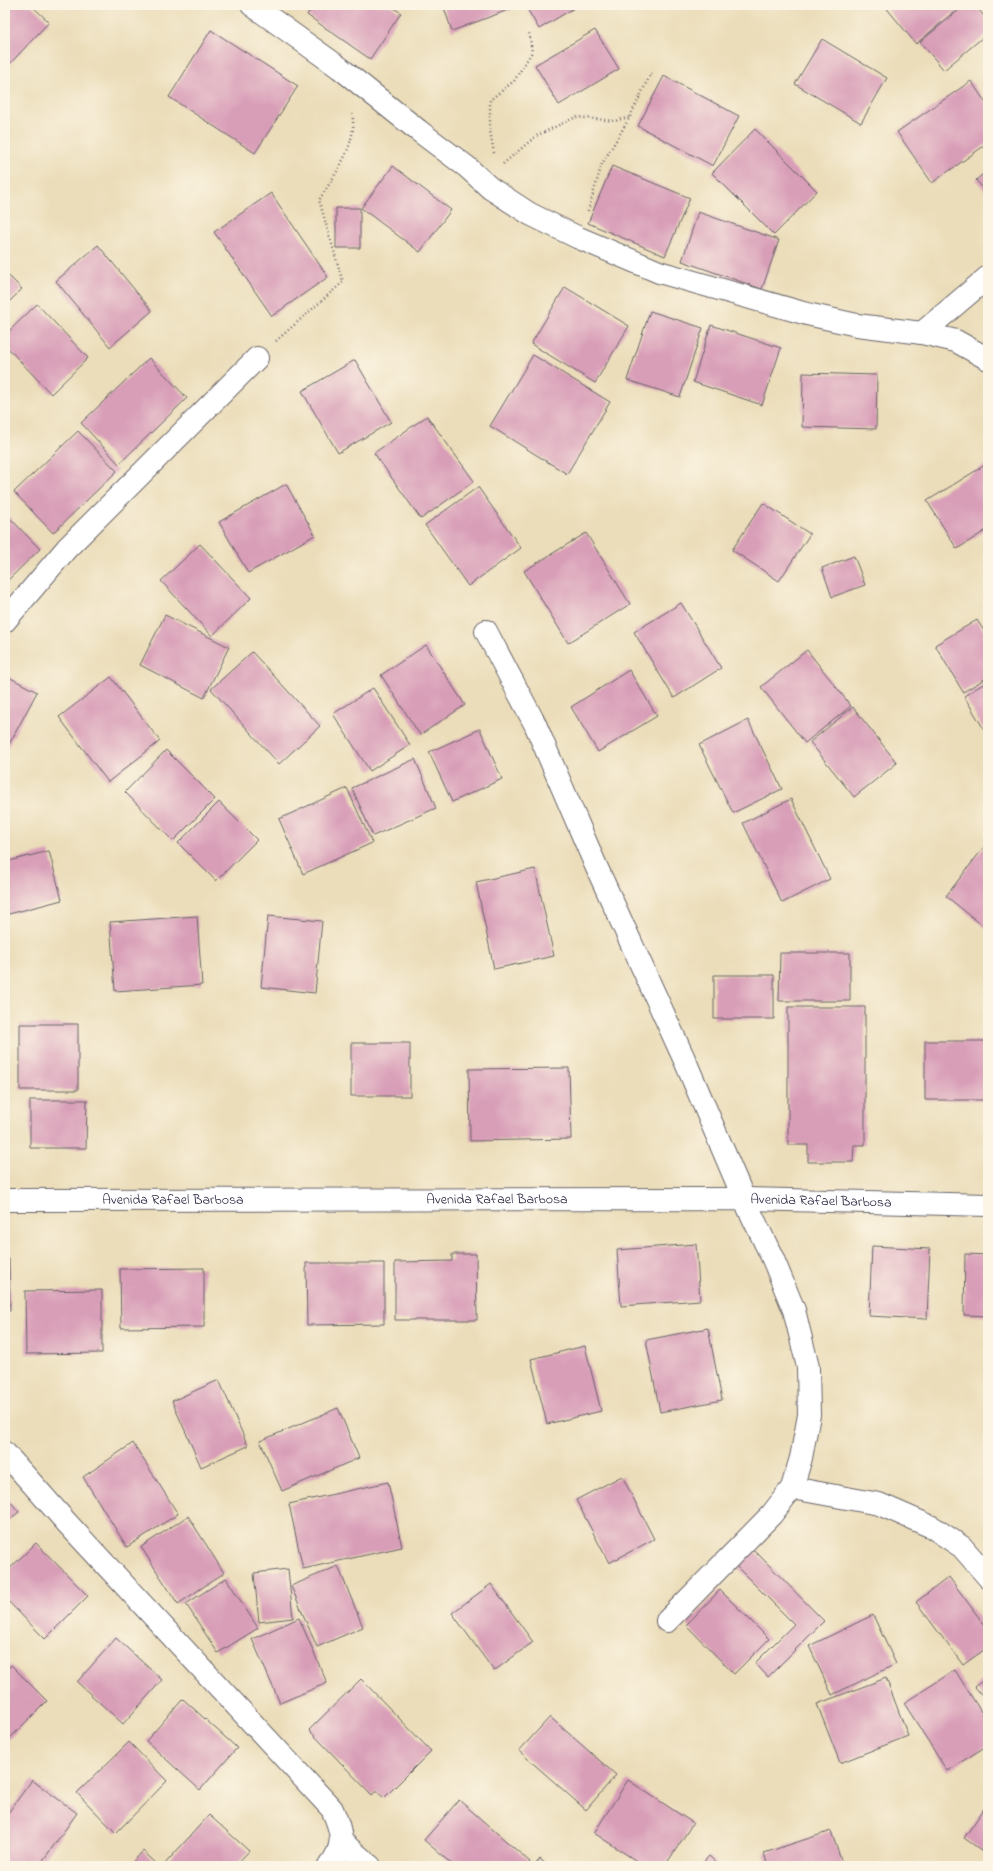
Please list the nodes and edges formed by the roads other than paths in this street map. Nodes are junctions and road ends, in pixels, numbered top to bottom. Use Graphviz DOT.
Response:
graph roads {
  1 [pos="252,5"];
  2 [pos="988,277"];
  3 [pos="922,333"];
  4 [pos="256,358"];
  5 [pos="988,359"];
  6 [pos="5,621"];
  7 [pos="486,631"];
  8 [pos="744,1199"];
  9 [pos="5,1200"];
  10 [pos="988,1205"];
  11 [pos="5,1452"];
  12 [pos="792,1488"];
  13 [pos="988,1577"];
  14 [pos="667,1621"];
  15 [pos="341,1841"];
  16 [pos="329,1866"];
  17 [pos="370,1866"];
  1 -- 3 [label="street"];
  2 -- 3 [label="street"];
  3 -- 5 [label="street"];
  4 -- 6 [label="street"];
  7 -- 8 [label="street"];
  8 -- 9 [label="street, Avenida Rafael Barbosa"];
  8 -- 10 [label="street, Avenida Rafael Barbosa"];
  8 -- 12 [label="street"];
  11 -- 15 [label="street"];
  12 -- 13 [label="street"];
  12 -- 14 [label="street"];
  15 -- 16 [label="street"];
  15 -- 17 [label="street"];
}
